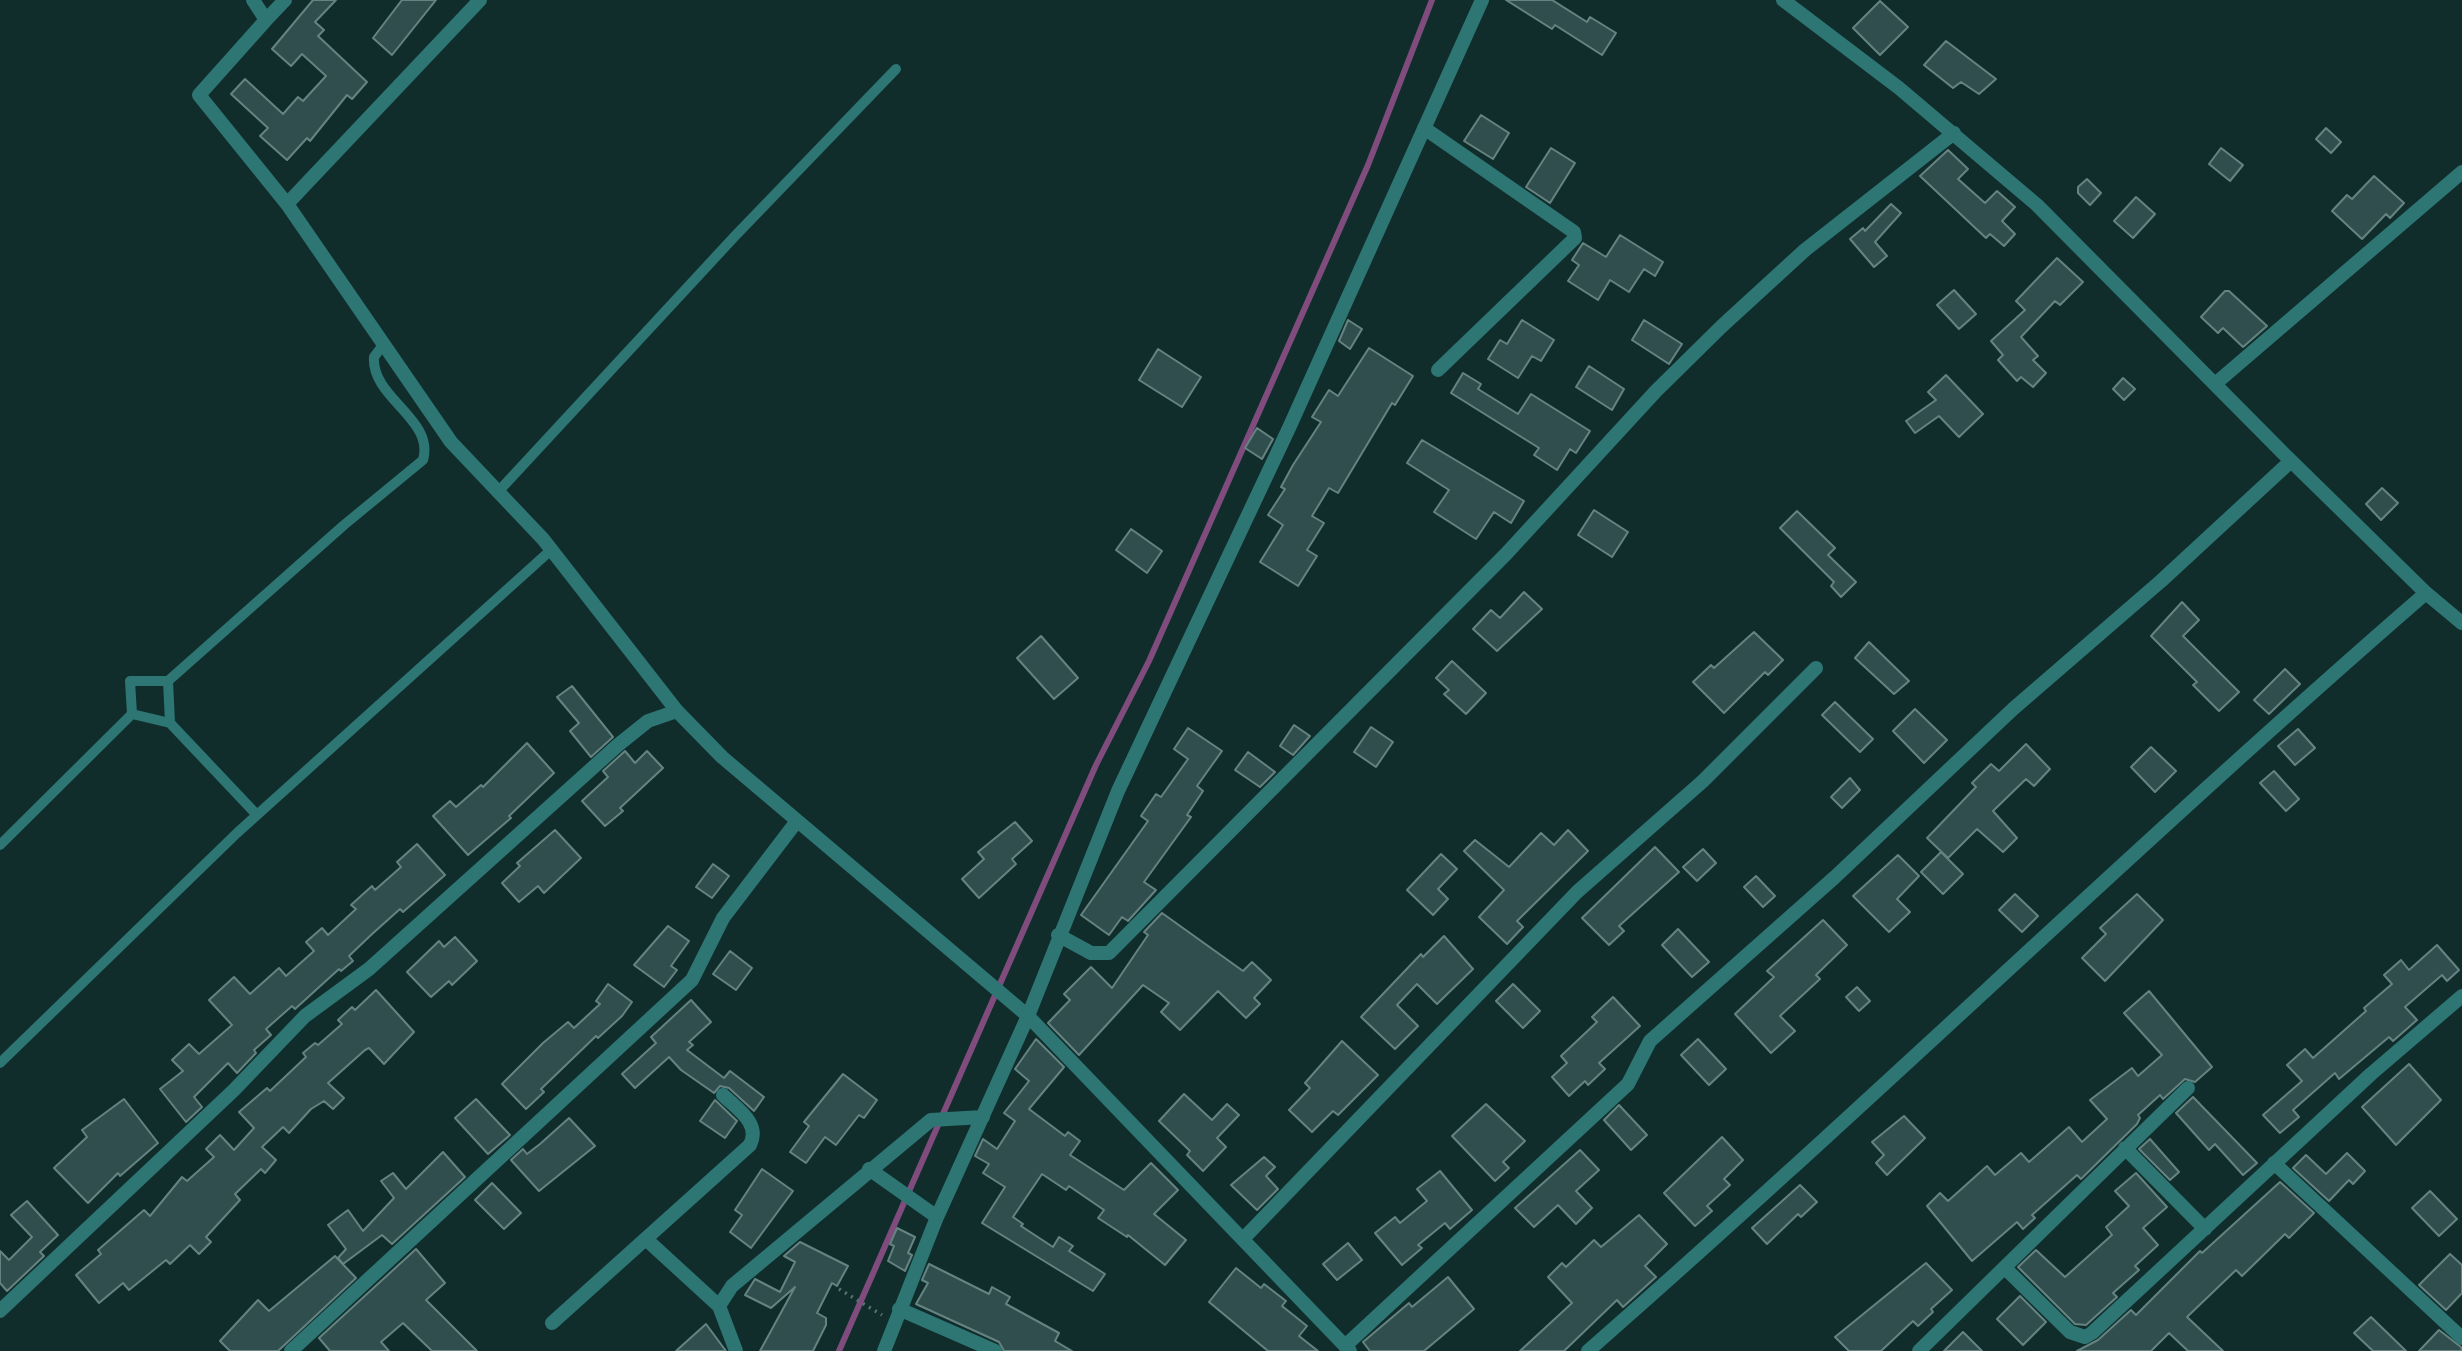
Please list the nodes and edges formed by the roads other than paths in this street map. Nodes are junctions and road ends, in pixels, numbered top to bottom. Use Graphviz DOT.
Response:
graph roads {
  1 [pos="253,0"];
  2 [pos="285,0"];
  3 [pos="480,0"];
  4 [pos="1482,0"];
  5 [pos="1783,0"];
  6 [pos="266,20"];
  7 [pos="896,69"];
  8 [pos="1424,128"];
  9 [pos="1954,133"];
  10 [pos="2462,172"];
  11 [pos="287,204"];
  12 [pos="383,345"];
  13 [pos="1438,370"];
  14 [pos="2215,384"];
  15 [pos="2291,461"];
  16 [pos="496,492"];
  17 [pos="551,550"];
  18 [pos="2426,593"];
  19 [pos="2462,623"];
  20 [pos="1816,668"];
  21 [pos="168,681"];
  22 [pos="677,711"];
  23 [pos="132,714"];
  24 [pos="170,723"];
  25 [pos="257,815"];
  26 [pos="797,821"];
  27 [pos="0,845"];
  28 [pos="1058,935"];
  29 [pos="2462,996"];
  30 [pos="1028,1016"];
  31 [pos="0,1063"];
  32 [pos="2188,1088"];
  33 [pos="723,1095"];
  34 [pos="983,1117"];
  35 [pos="2126,1148"];
  36 [pos="2274,1163"];
  37 [pos="869,1169"];
  38 [pos="937,1217"];
  39 [pos="2205,1229"];
  40 [pos="1244,1238"];
  41 [pos="647,1240"];
  42 [pos="2006,1269"];
  43 [pos="719,1306"];
  44 [pos="900,1309"];
  45 [pos="0,1311"];
  46 [pos="552,1323"];
  47 [pos="2462,1338"];
  48 [pos="1348,1349"];
  49 [pos="292,1351"];
  50 [pos="736,1351"];
  51 [pos="884,1351"];
  52 [pos="995,1351"];
  53 [pos="1588,1351"];
  54 [pos="1919,1351"];
  1 -- 6 [label="street"];
  2 -- 6 [label="street"];
  3 -- 11 [label="street"];
  4 -- 8 [label="street"];
  5 -- 9 [label="street"];
  6 -- 11 [label="street"];
  7 -- 16 [label="lane"];
  8 -- 13 [label="street"];
  8 -- 28 [label="street"];
  9 -- 14 [label="street"];
  9 -- 28 [label="street"];
  10 -- 14 [label="street"];
  11 -- 12 [label="street"];
  12 -- 16 [label="street"];
  12 -- 21 [label="lane"];
  14 -- 15 [label="street"];
  15 -- 18 [label="street"];
  15 -- 48 [label="street"];
  16 -- 17 [label="street"];
  17 -- 22 [label="street"];
  17 -- 25 [label="lane"];
  18 -- 19 [label="street"];
  18 -- 53 [label="street"];
  20 -- 40 [label="street"];
  21 -- 23 [label="lane"];
  21 -- 24 [label="lane"];
  22 -- 26 [label="street"];
  22 -- 45 [label="street"];
  23 -- 24 [label="lane"];
  23 -- 27 [label="lane"];
  24 -- 25 [label="lane"];
  25 -- 31 [label="lane"];
  26 -- 30 [label="street"];
  26 -- 49 [label="street"];
  28 -- 30 [label="street"];
  29 -- 36 [label="street"];
  30 -- 34 [label="street"];
  30 -- 40 [label="street"];
  32 -- 35 [label="street"];
  33 -- 41 [label="street"];
  34 -- 37 [label="street"];
  34 -- 38 [label="street"];
  35 -- 39 [label="street"];
  35 -- 42 [label="street"];
  36 -- 39 [label="street"];
  36 -- 47 [label="street"];
  37 -- 38 [label="street"];
  37 -- 43 [label="street"];
  38 -- 44 [label="street"];
  39 -- 42 [label="street"];
  40 -- 48 [label="street"];
  41 -- 43 [label="street"];
  41 -- 46 [label="street"];
  42 -- 54 [label="street"];
  43 -- 50 [label="street"];
  44 -- 51 [label="street"];
  44 -- 52 [label="street"];
}
